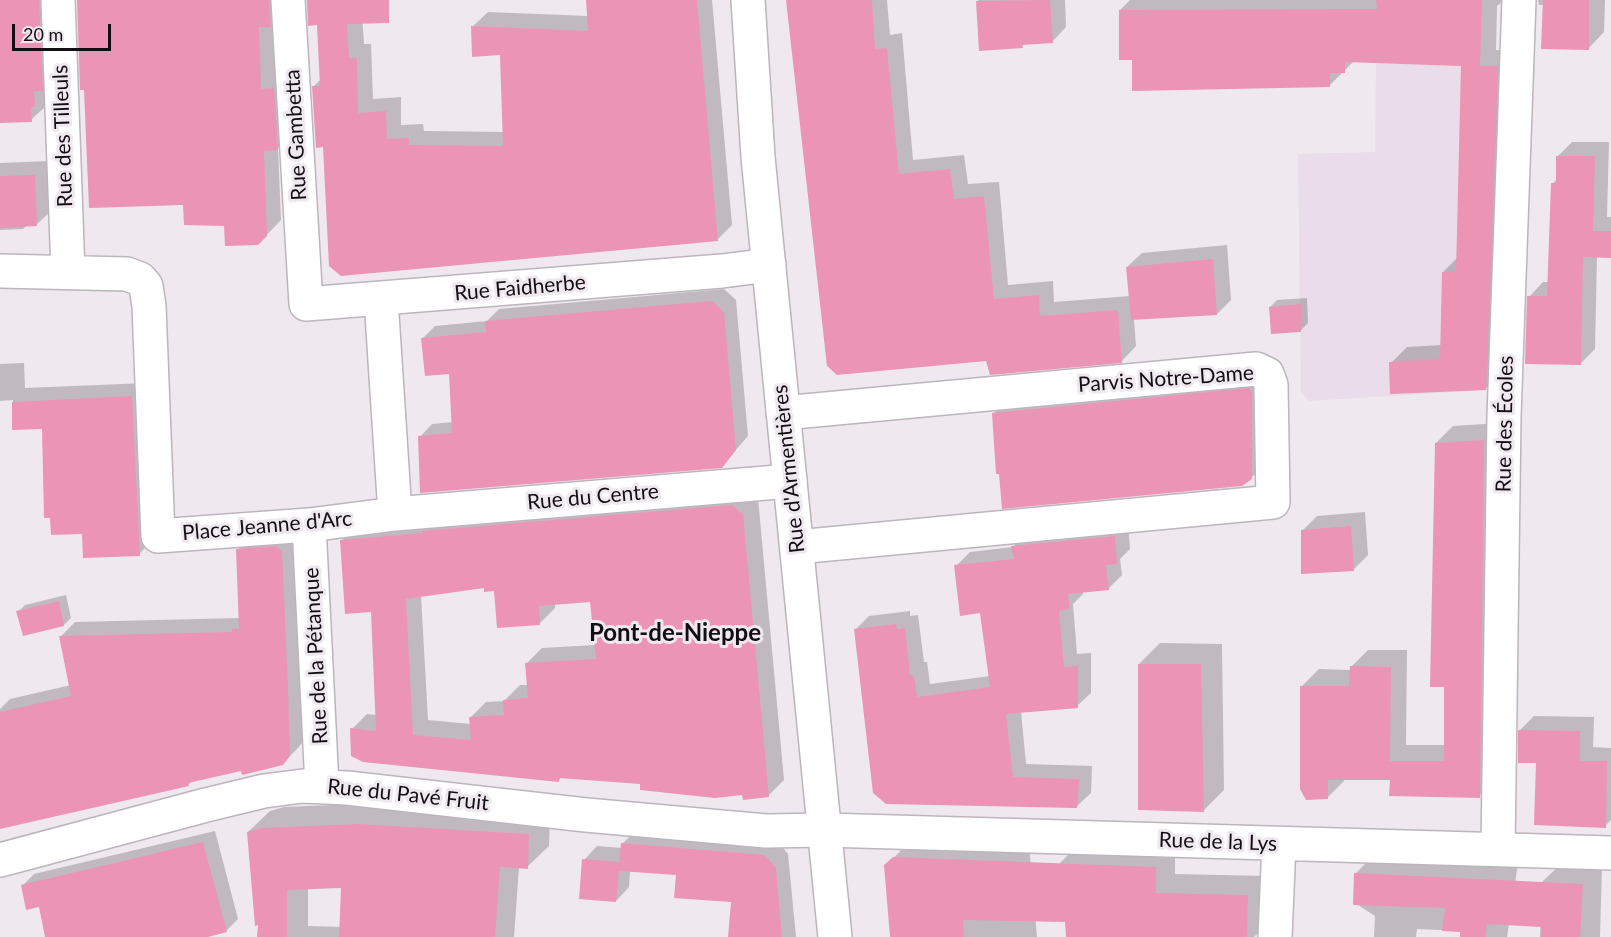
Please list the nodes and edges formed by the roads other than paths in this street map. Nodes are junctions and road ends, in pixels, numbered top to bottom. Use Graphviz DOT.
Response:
graph roads {
  1 [pos="58,0"];
  2 [pos="288,0"];
  3 [pos="748,0"];
  4 [pos="1519,0"];
  5 [pos="769,265"];
  6 [pos="304,270"];
  7 [pos="0,271"];
  8 [pos="68,272"];
  9 [pos="381,299"];
  10 [pos="783,413"];
  11 [pos="790,481"];
  12 [pos="395,514"];
  13 [pos="309,525"];
  14 [pos="797,547"];
  15 [pos="322,786"];
  16 [pos="825,830"];
  17 [pos="1279,844"];
  18 [pos="1498,849"];
  19 [pos="1611,853"];
  20 [pos="0,860"];
  21 [pos="835,937"];
  22 [pos="1275,937"];
  1 -- 8 [label="street, Rue des Tilleuls"];
  2 -- 6 [label="street, Rue Gambetta"];
  3 -- 5 [label="street, Rue d'Armentières"];
  4 -- 18 [label="street, Rue des Écoles"];
  5 -- 9 [label="street, Rue Faidherbe"];
  5 -- 10 [label="street, Rue d'Armentières"];
  6 -- 9 [label="street, Rue Faidherbe"];
  7 -- 8 [label="street"];
  8 -- 13 [label="street, Place Jeanne d'Arc"];
  9 -- 12 [label="street"];
  10 -- 11 [label="street, Rue d'Armentières"];
  10 -- 14 [label="street, Parvis Notre-Dame"];
  11 -- 12 [label="street, Rue du Centre"];
  11 -- 14 [label="street, Rue d'Armentières"];
  12 -- 13 [label="street, Place Jeanne d'Arc"];
  13 -- 15 [label="street, Rue de la Pétanque"];
  14 -- 16 [label="street, Rue d'Armentières"];
  15 -- 16 [label="street, Rue du Pavé Fruit"];
  15 -- 20 [label="street, Rue du Pavé Fruit"];
  16 -- 17 [label="street, Rue de la Lys"];
  16 -- 21 [label="street, Rue d'Armentières"];
  17 -- 18 [label="street, Rue de la Lys"];
  17 -- 22 [label="street"];
  18 -- 19 [label="street, Rue de la Lys"];
}
